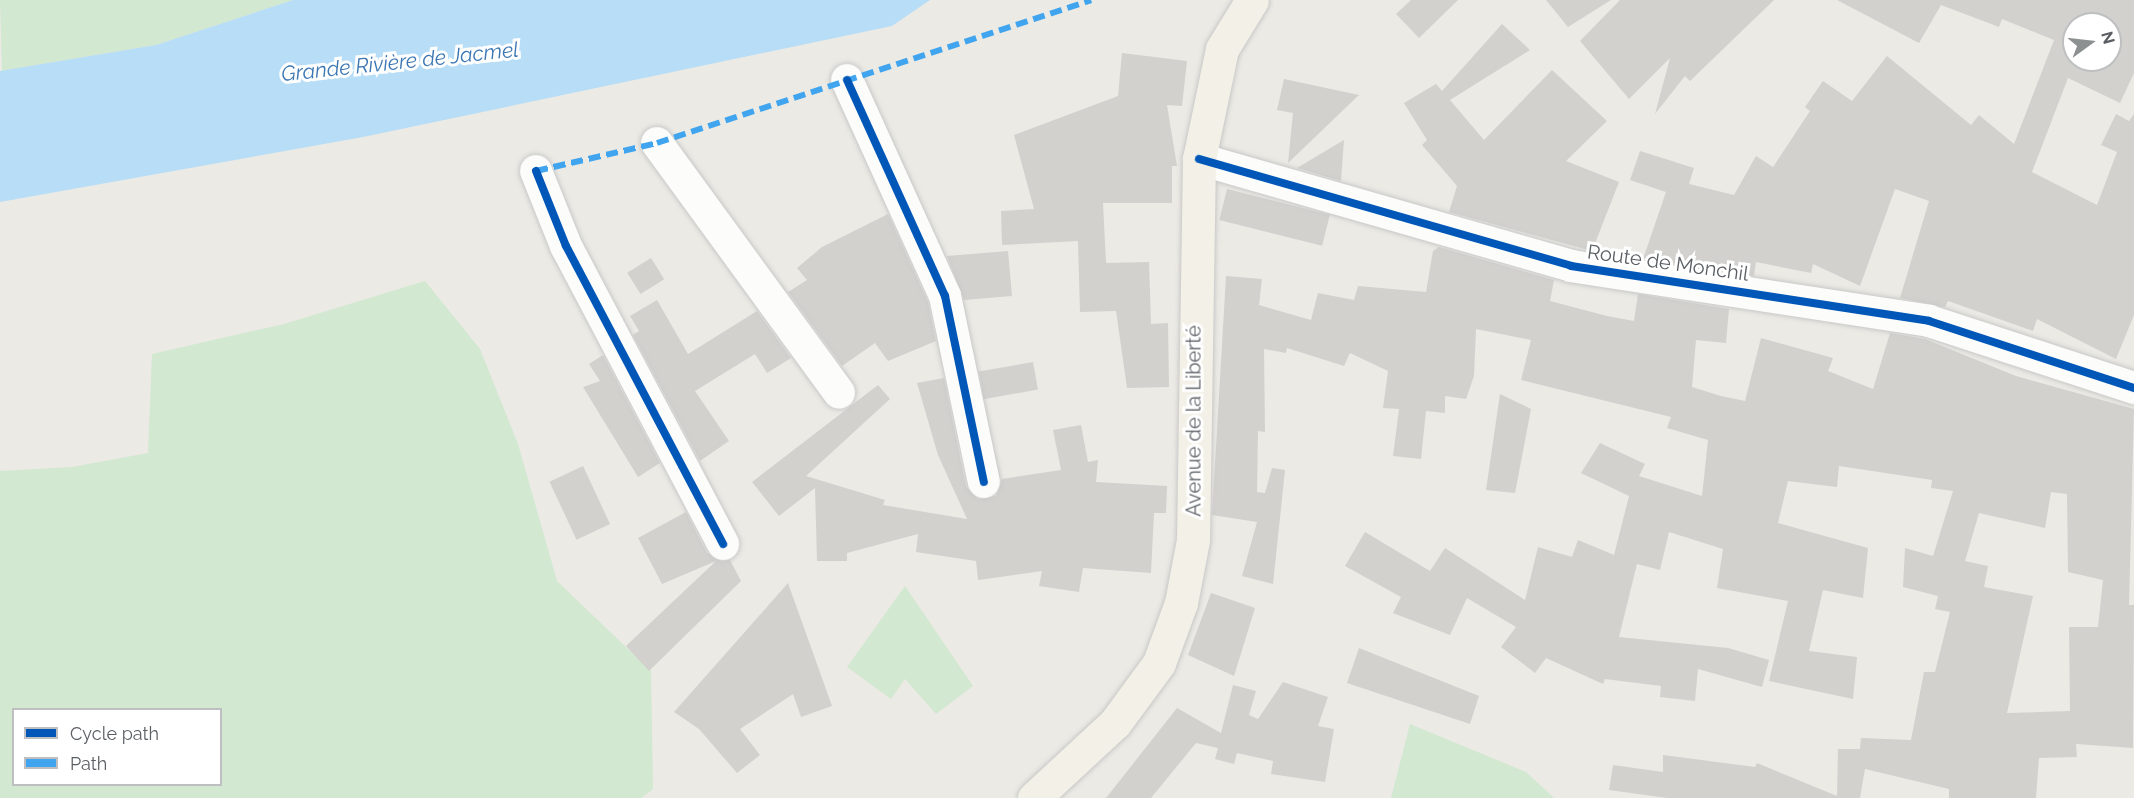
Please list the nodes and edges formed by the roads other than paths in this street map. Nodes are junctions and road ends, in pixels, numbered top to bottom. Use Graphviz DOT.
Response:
graph roads {
  1 [pos="1252,0"];
  2 [pos="848,80"];
  3 [pos="657,143"];
  4 [pos="1199,159"];
  5 [pos="536,171"];
  6 [pos="2134,388"];
  7 [pos="839,393"];
  8 [pos="984,482"];
  9 [pos="723,544"];
  10 [pos="1034,798"];
  1 -- 4 [label="main road, Avenue de la Liberté"];
  2 -- 8 [label="street"];
  3 -- 7 [label="street"];
  4 -- 6 [label="street, Route de Monchil"];
  4 -- 10 [label="main road, Avenue de la Liberté"];
  5 -- 9 [label="street"];
}
